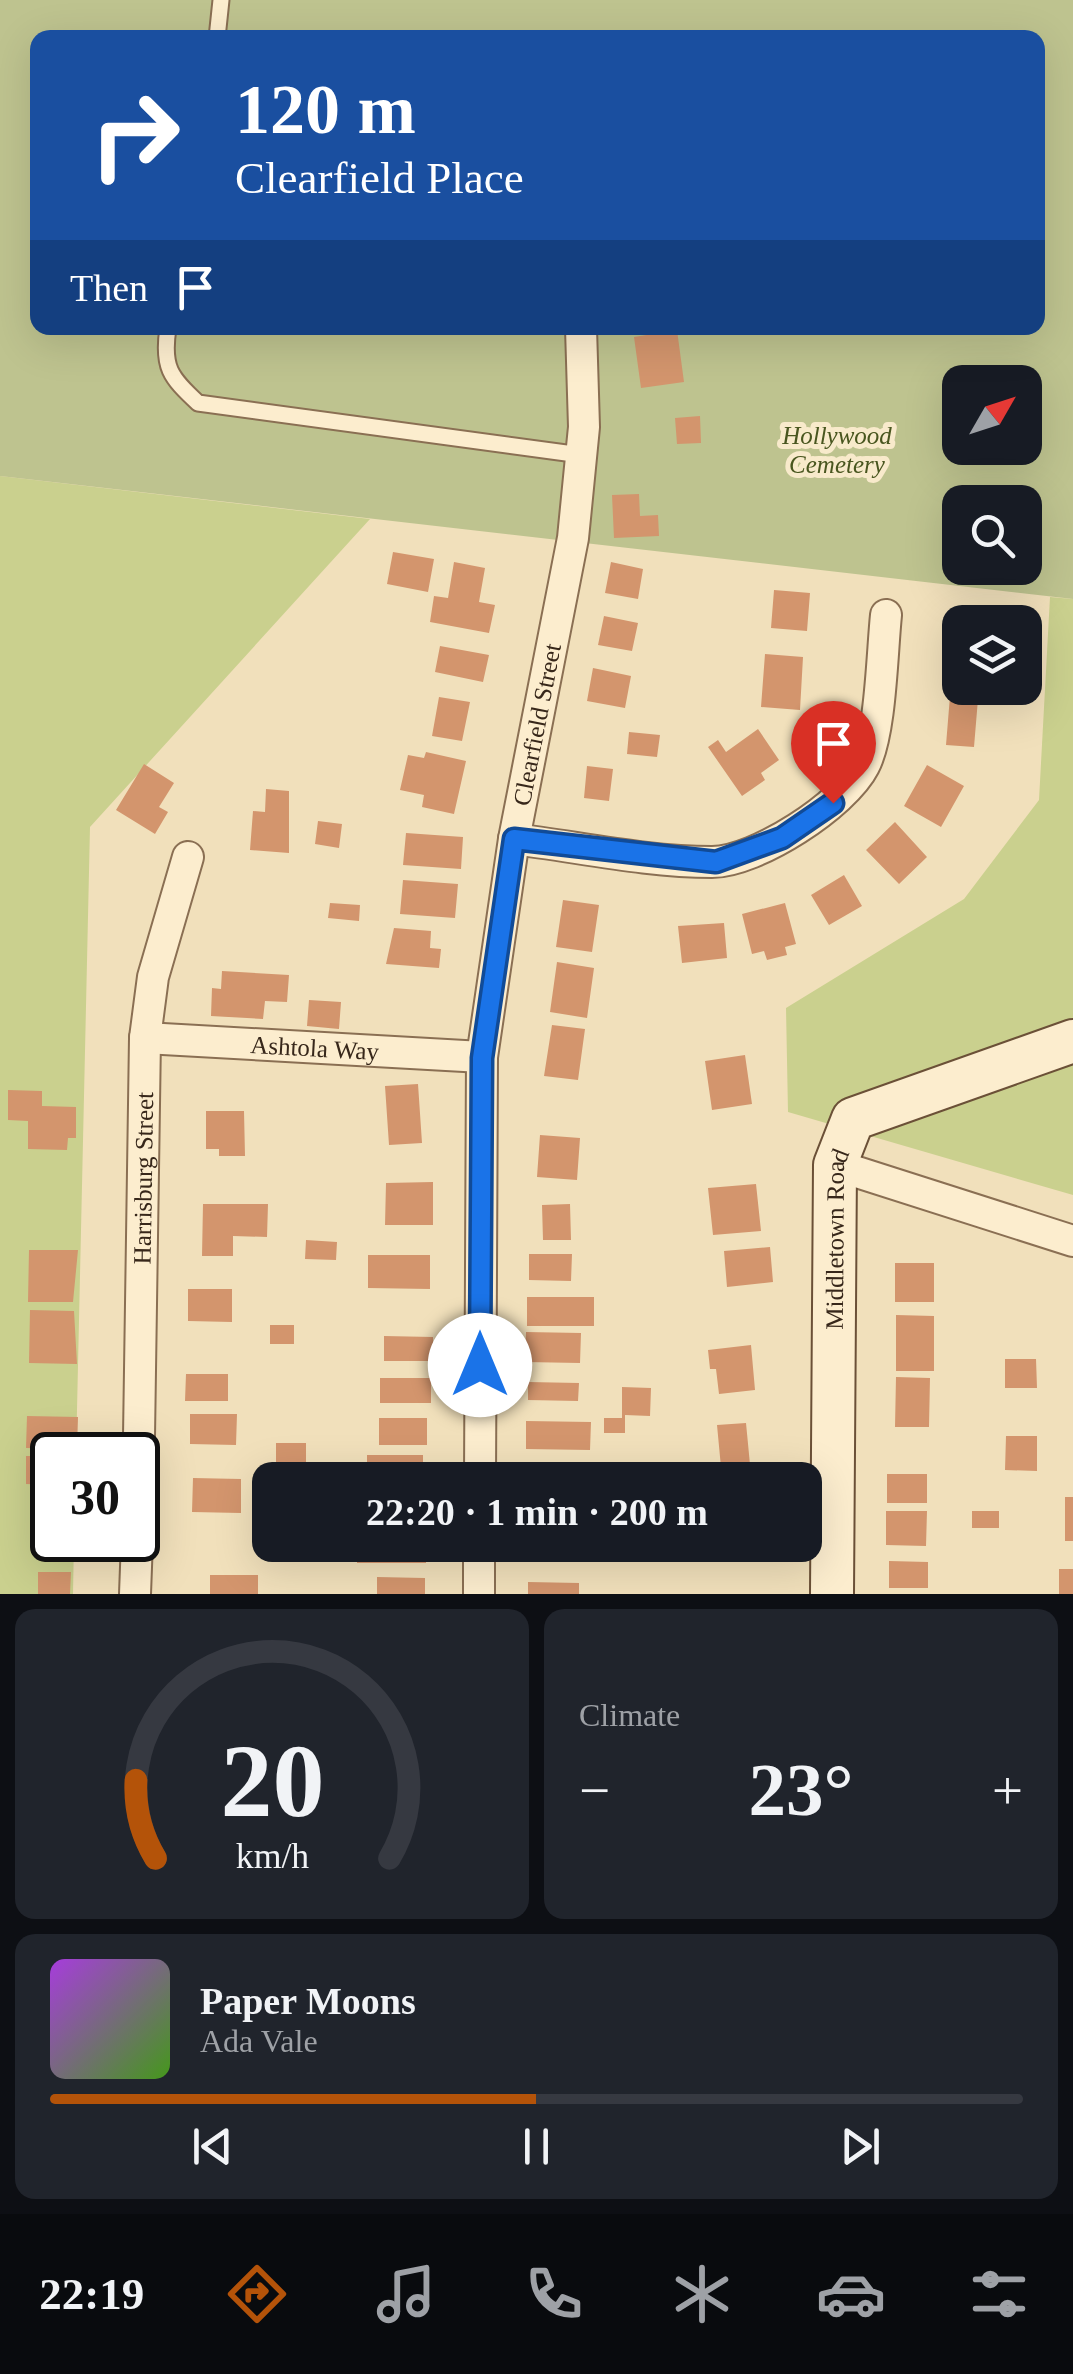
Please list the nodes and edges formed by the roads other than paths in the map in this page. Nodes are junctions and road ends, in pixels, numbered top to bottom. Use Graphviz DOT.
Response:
graph roads {
  1 [pos="220,0"];
  2 [pos="218,30"];
  3 [pos="167,335"];
  4 [pos="581,335"];
  5 [pos="581,454"];
  6 [pos="886,614"];
  7 [pos="514,839"];
  8 [pos="188,857"];
  9 [pos="145,1038"];
  10 [pos="1073,1041"];
  11 [pos="482,1058"];
  12 [pos="835,1165"];
  13 [pos="1073,1240"];
  14 [pos="139,1432"];
  15 [pos="480,1462"];
  16 [pos="136,1562"];
  17 [pos="480,1562"];
  18 [pos="135,1594"];
  19 [pos="479,1594"];
  20 [pos="832,1594"];
  1 -- 2 [label="lane"];
  3 -- 5 [label="lane"];
  4 -- 5 [label="street, Clearfield Street"];
  5 -- 7 [label="street, Clearfield Street"];
  6 -- 7 [label="street"];
  7 -- 11 [label="street, Clearfield Street"];
  8 -- 9 [label="street, Harrisburg Street"];
  9 -- 11 [label="street, Ashtola Way"];
  9 -- 14 [label="street, Harrisburg Street"];
  10 -- 12 [label="street, Middletown Road"];
  11 -- 15 [label="street, Clearfield Street"];
  12 -- 13 [label="street"];
  12 -- 20 [label="street, Middletown Road"];
  16 -- 18 [label="street"];
  17 -- 19 [label="street"];
}
